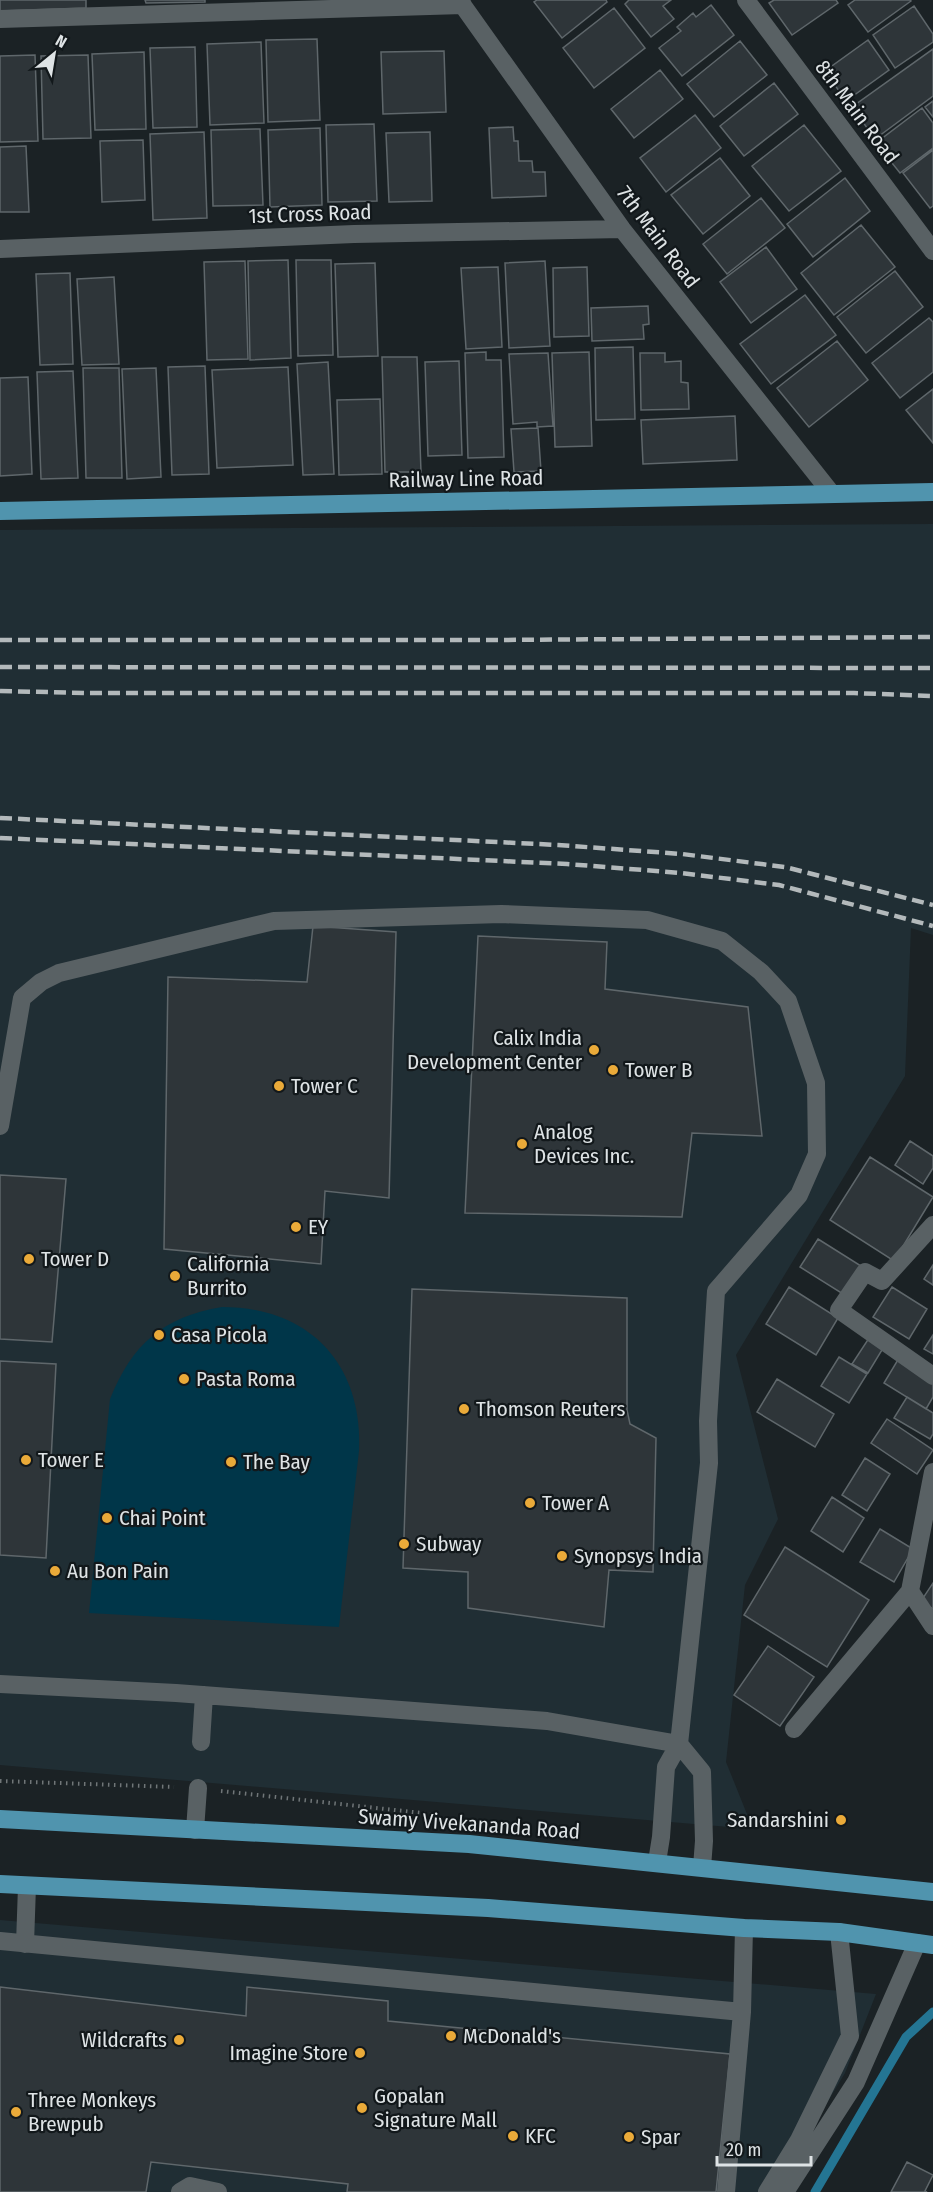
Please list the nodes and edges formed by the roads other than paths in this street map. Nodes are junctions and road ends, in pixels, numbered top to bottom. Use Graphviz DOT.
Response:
graph roads {
  1 [pos="746,0"];
  2 [pos="461,3"];
  3 [pos="0,19"];
  4 [pos="622,229"];
  5 [pos="0,249"];
  6 [pos="933,251"];
  7 [pos="933,492"];
  8 [pos="832,494"];
  9 [pos="0,511"];
  10 [pos="0,1126"];
  11 [pos="933,1225"];
  12 [pos="933,1376"];
  13 [pos="933,1472"];
  14 [pos="910,1591"];
  15 [pos="933,1626"];
  16 [pos="0,1684"];
  17 [pos="204,1695"];
  18 [pos="794,1729"];
  19 [pos="201,1742"];
  20 [pos="679,1744"];
  21 [pos="198,1788"];
  22 [pos="0,1820"];
  23 [pos="195,1830"];
  24 [pos="657,1862"];
  25 [pos="702,1867"];
  26 [pos="0,1884"];
  27 [pos="27,1886"];
  28 [pos="933,1892"];
  29 [pos="744,1928"];
  30 [pos="839,1932"];
  31 [pos="0,1941"];
  32 [pos="25,1944"];
  33 [pos="925,1944"];
  34 [pos="742,2012"];
  35 [pos="180,2192"];
  36 [pos="218,2192"];
  37 [pos="726,2192"];
  38 [pos="767,2192"];
  39 [pos="785,2192"];
  1 -- 6 [label="street, 8th Main Road"];
  2 -- 3 [label="street"];
  2 -- 4 [label="street, 7th Main Road"];
  4 -- 5 [label="street, 1st Cross Road"];
  4 -- 8 [label="street, 7th Main Road"];
  7 -- 8 [label="main road, Railway Line Road"];
  8 -- 9 [label="main road, Railway Line Road"];
  10 -- 20 [label="street"];
  11 -- 12 [label="street"];
  13 -- 14 [label="street"];
  14 -- 15 [label="street"];
  14 -- 18 [label="street"];
  16 -- 17 [label="street"];
  17 -- 19 [label="street"];
  17 -- 20 [label="street"];
  20 -- 24 [label="street"];
  20 -- 25 [label="street"];
  21 -- 23 [label="street"];
  22 -- 23 [label="main road, Swamy Vivekananda Road"];
  23 -- 24 [label="main road, Swamy Vivekananda Road"];
  24 -- 25 [label="main road, Swamy Vivekananda Road"];
  25 -- 28 [label="main road, Swamy Vivekananda Road"];
  26 -- 27 [label="main road"];
  27 -- 29 [label="main road"];
  27 -- 32 [label="street"];
  29 -- 30 [label="main road"];
  29 -- 34 [label="street"];
  30 -- 33 [label="main road"];
  30 -- 38 [label="street"];
  31 -- 32 [label="street"];
  32 -- 34 [label="street"];
  33 -- 39 [label="street"];
  34 -- 37 [label="street"];
  35 -- 36 [label="street"];
}
